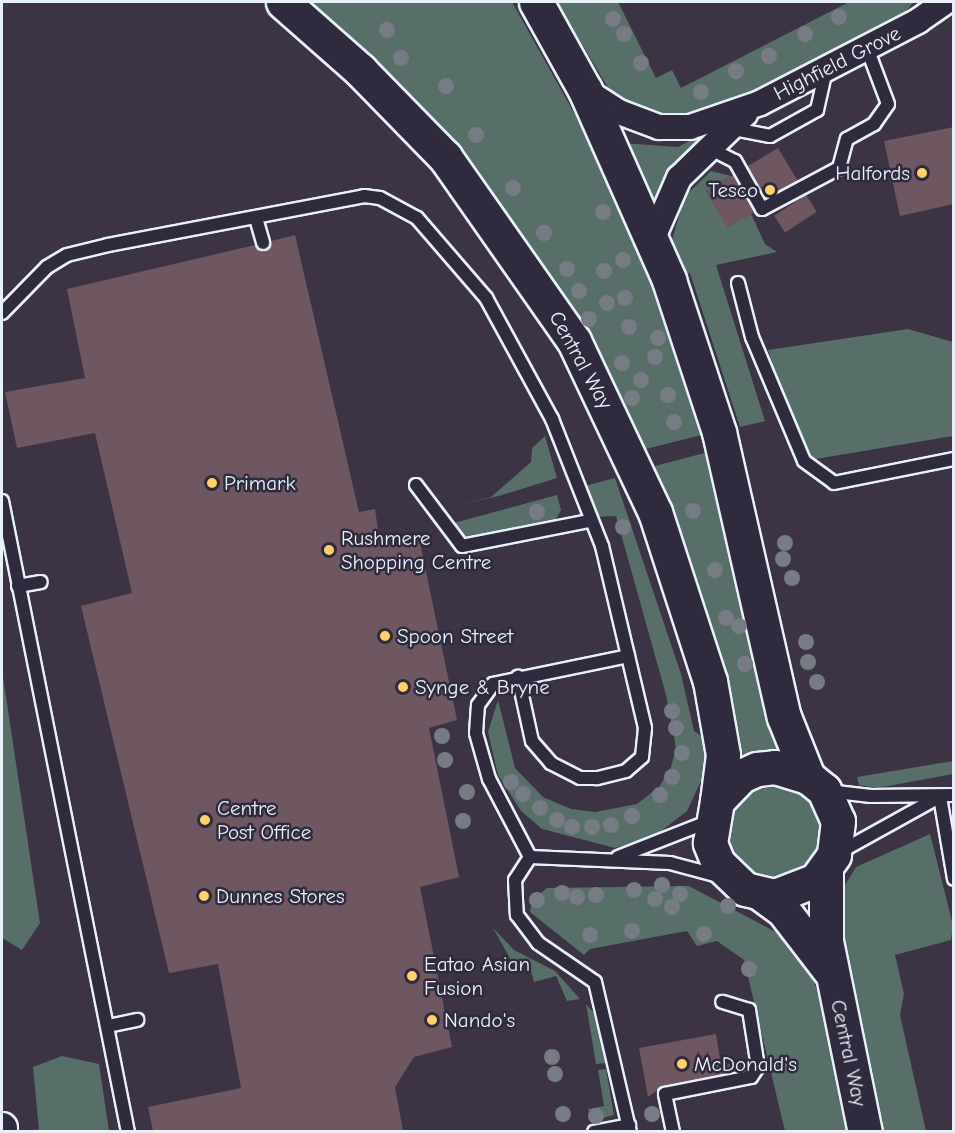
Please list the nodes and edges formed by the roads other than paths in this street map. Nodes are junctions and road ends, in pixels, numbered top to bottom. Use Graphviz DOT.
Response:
graph roads {
  1 [pos="283,2"];
  2 [pos="536,2"];
  3 [pos="945,2"];
  4 [pos="867,48"];
  5 [pos="826,69"];
  6 [pos="585,90"];
  7 [pos="760,103"];
  8 [pos="729,128"];
  9 [pos="707,147"];
  10 [pos="256,218"];
  11 [pos="652,240"];
  12 [pos="263,243"];
  13 [pos="738,283"];
  14 [pos="2,313"];
  15 [pos="954,459"];
  16 [pos="416,485"];
  17 [pos="2,501"];
  18 [pos="590,521"];
  19 [pos="41,582"];
  20 [pos="18,586"];
  21 [pos="628,656"];
  22 [pos="518,677"];
  23 [pos="816,784"];
  24 [pos="954,795"];
  25 [pos="940,797"];
  26 [pos="713,811"];
  27 [pos="530,857"];
  28 [pos="614,859"];
  29 [pos="830,862"];
  30 [pos="954,879"];
  31 [pos="746,887"];
  32 [pos="832,974"];
  33 [pos="722,1002"];
  34 [pos="137,1020"];
  35 [pos="108,1026"];
  36 [pos="630,1128"];
  37 [pos="128,1131"];
  38 [pos="594,1131"];
  39 [pos="672,1131"];
  40 [pos="866,1131"];
  1 -- 26 [label="highway, Central Way"];
  2 -- 6 [label="highway"];
  3 -- 4 [label="street, Highfield Grove"];
  4 -- 5 [label="street, Highfield Grove"];
  4 -- 9 [label="lane"];
  5 -- 7 [label="street, Highfield Grove"];
  5 -- 8 [label="lane"];
  6 -- 7 [label="street, Highfield Grove"];
  6 -- 11 [label="highway"];
  7 -- 8 [label="street, Highfield Grove"];
  8 -- 9 [label="street, Highfield Grove"];
  9 -- 11 [label="street, Highfield Grove"];
  10 -- 12 [label="lane"];
  10 -- 14 [label="lane"];
  10 -- 18 [label="lane"];
  11 -- 23 [label="highway"];
  13 -- 15 [label="lane"];
  16 -- 18 [label="lane"];
  17 -- 20 [label="lane"];
  18 -- 21 [label="lane"];
  19 -- 20 [label="lane"];
  20 -- 35 [label="lane"];
  21 -- 22 [label="lane"];
  21 -- 22 [label="lane"];
  22 -- 27 [label="lane"];
  23 -- 25 [label="lane"];
  23 -- 26 [label="highway"];
  23 -- 29 [label="highway"];
  24 -- 25 [label="lane"];
  25 -- 29 [label="lane"];
  25 -- 30 [label="lane"];
  26 -- 28 [label="lane"];
  26 -- 31 [label="highway"];
  27 -- 28 [label="lane"];
  27 -- 36 [label="lane"];
  28 -- 31 [label="lane"];
  29 -- 31 [label="highway"];
  29 -- 32 [label="highway, Central Way"];
  31 -- 32 [label="highway, Central Way"];
  32 -- 40 [label="highway, Central Way"];
  33 -- 39 [label="lane"];
  34 -- 35 [label="lane"];
  35 -- 37 [label="lane"];
  36 -- 38 [label="lane"];
}
